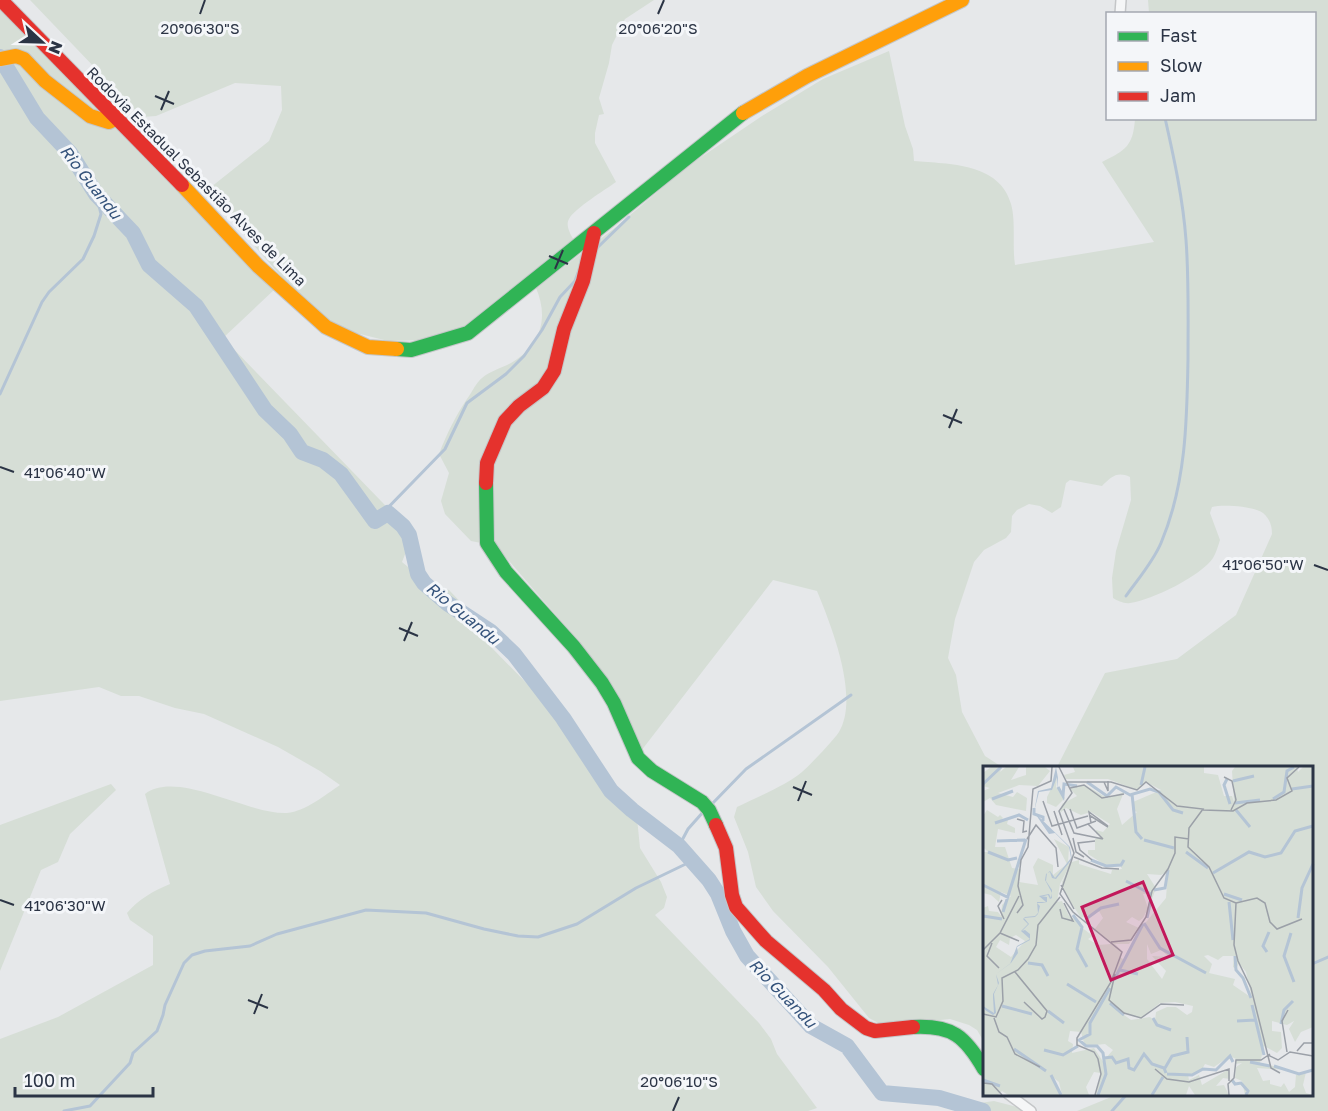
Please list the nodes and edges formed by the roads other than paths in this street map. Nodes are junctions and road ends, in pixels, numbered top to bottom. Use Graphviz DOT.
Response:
graph roads {
  1 [pos="1,0"];
  2 [pos="962,0"];
  3 [pos="3,57"];
  4 [pos="117,118"];
  5 [pos="594,233"];
  6 [pos="983,1067"];
  7 [pos="1009,1096"];
  8 [pos="1031,1111"];
  1 -- 4 [label="street, Rodovia Estadual Sebastião Alves de Lima"];
  2 -- 5 [label="street, Rodovia Estadual Sebastião Alves de Lima"];
  3 -- 4 [label="street"];
  4 -- 5 [label="street, Rodovia Estadual Sebastião Alves de Lima"];
  5 -- 6 [label="street"];
  7 -- 8 [label="street"];
}
